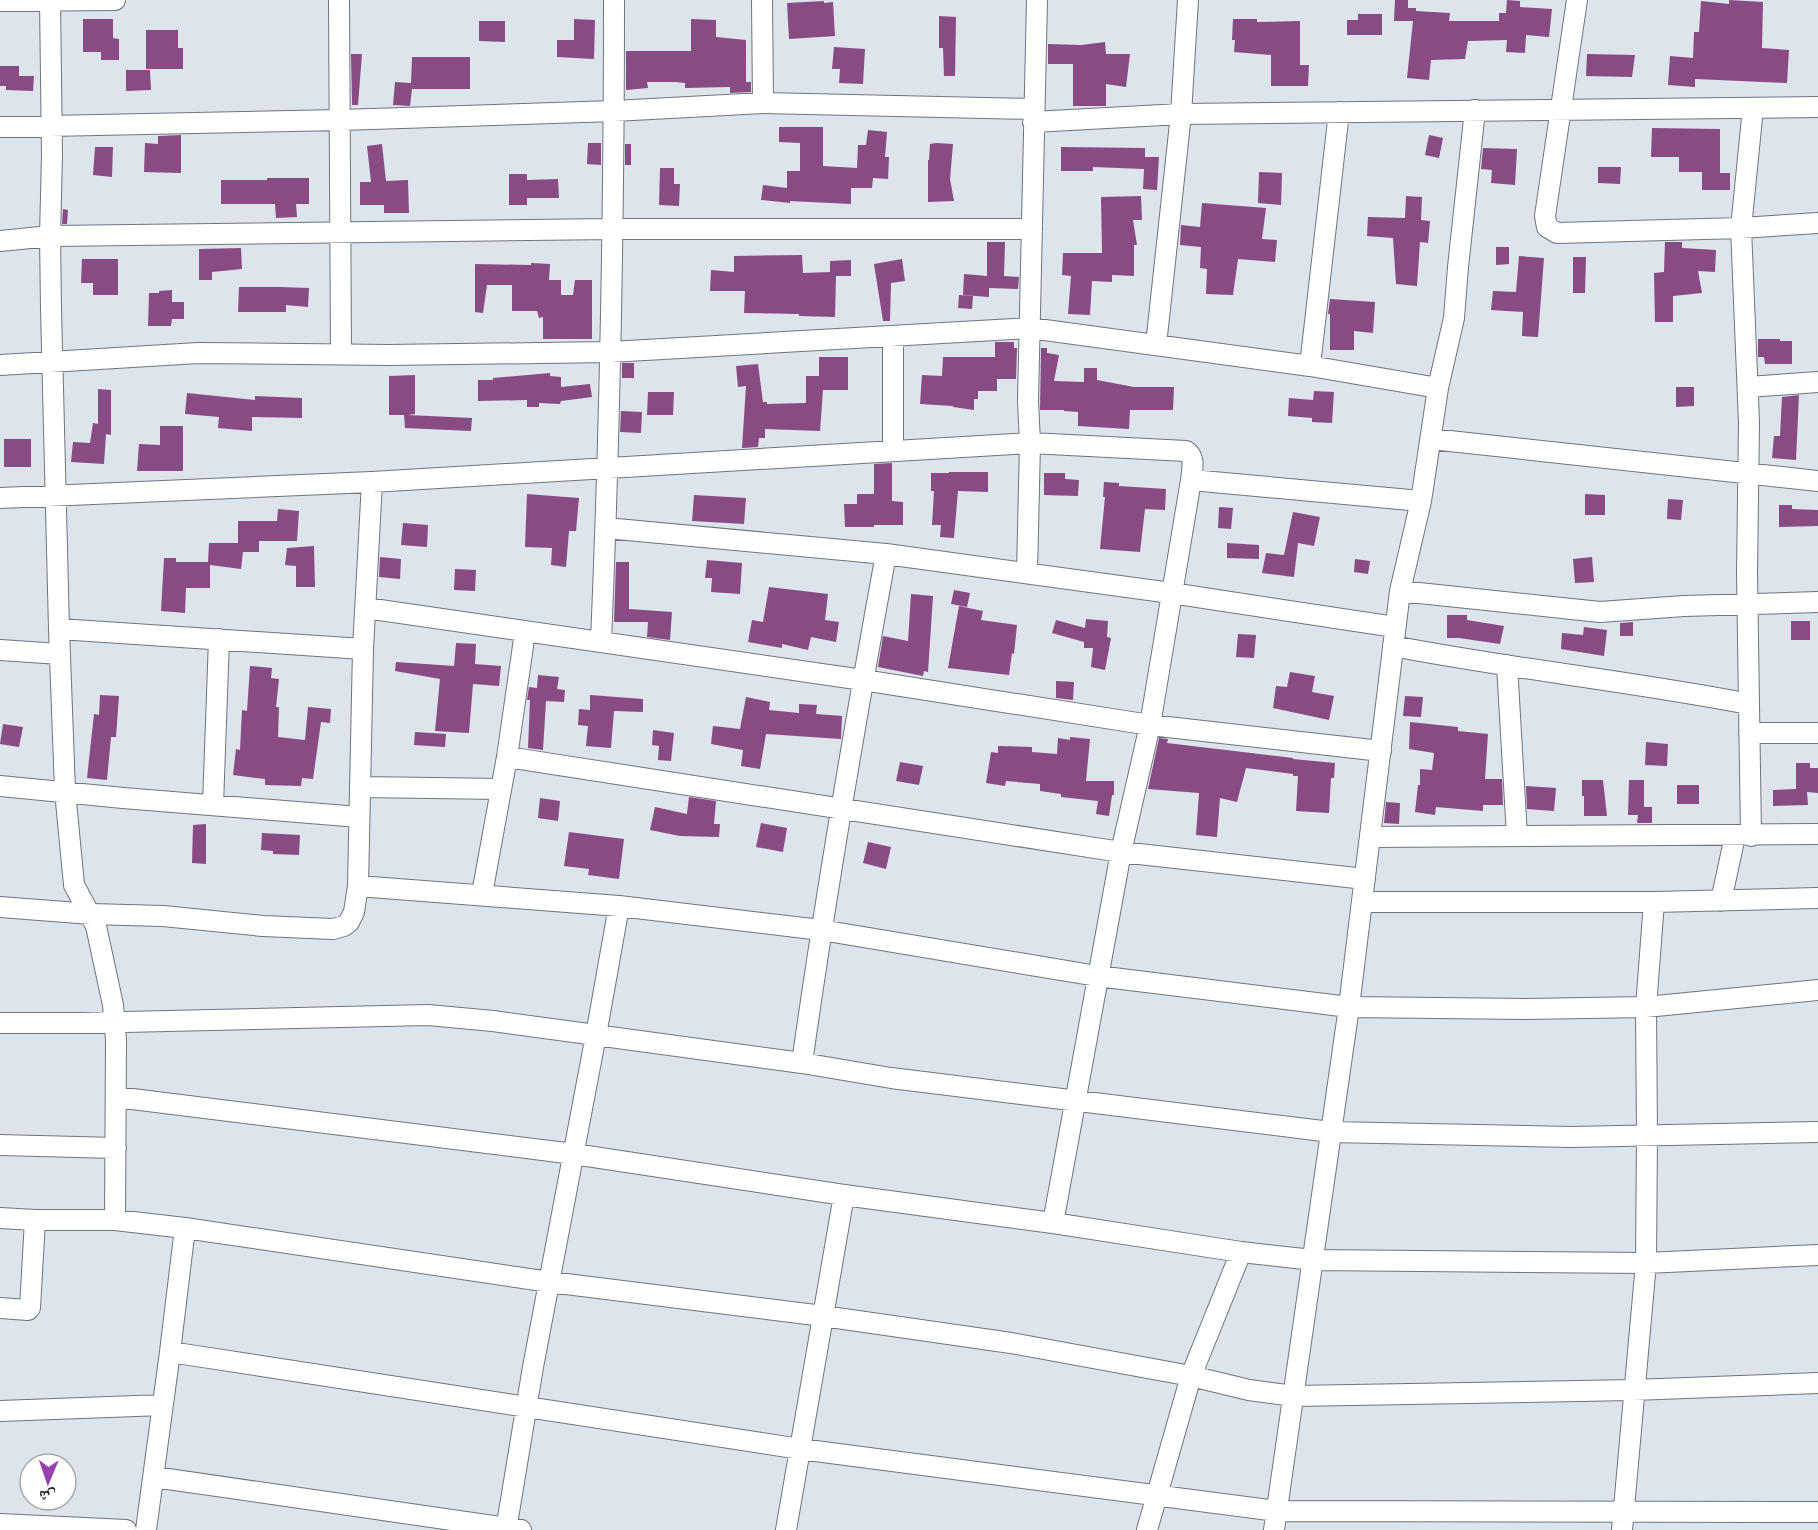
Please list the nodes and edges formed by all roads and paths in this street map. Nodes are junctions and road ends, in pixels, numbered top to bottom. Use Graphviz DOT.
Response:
graph roads {
  1 [pos="50,0"];
  2 [pos="115,0"];
  3 [pos="339,0"];
  4 [pos="614,0"];
  5 [pos="762,0"];
  6 [pos="1037,0"];
  7 [pos="1188,0"];
  8 [pos="1577,0"];
  9 [pos="0,1"];
  10 [pos="763,103"];
  11 [pos="1818,107"];
  12 [pos="1753,108"];
  13 [pos="1560,109"];
  14 [pos="1475,110"];
  15 [pos="614,111"];
  16 [pos="1339,112"];
  17 [pos="1181,114"];
  18 [pos="1034,115"];
  19 [pos="341,120"];
  20 [pos="51,126"];
  21 [pos="0,127"];
  22 [pos="1818,224"];
  23 [pos="1741,228"];
  24 [pos="612,229"];
  25 [pos="1032,229"];
  26 [pos="340,232"];
  27 [pos="50,236"];
  28 [pos="0,241"];
  29 [pos="1030,328"];
  30 [pos="893,336"];
  31 [pos="1156,345"];
  32 [pos="610,352"];
  33 [pos="341,354"];
  34 [pos="53,361"];
  35 [pos="0,365"];
  36 [pos="1310,366"];
  37 [pos="1818,382"];
  38 [pos="1748,387"];
  39 [pos="1438,388"];
  40 [pos="1431,439"];
  41 [pos="1030,443"];
  42 [pos="893,451"];
  43 [pos="608,467"];
  44 [pos="1749,474"];
  45 [pos="1191,480"];
  46 [pos="1818,481"];
  47 [pos="372,482"];
  48 [pos="56,495"];
  49 [pos="0,498"];
  50 [pos="1421,501"];
  51 [pos="606,528"];
  52 [pos="886,554"];
  53 [pos="1027,573"];
  54 [pos="1400,591"];
  55 [pos="1171,593"];
  56 [pos="1818,602"];
  57 [pos="1748,605"];
  58 [pos="366,608"];
  59 [pos="59,629"];
  60 [pos="525,632"];
  61 [pos="1394,636"];
  62 [pos="219,639"];
  63 [pos="601,642"];
  64 [pos="363,649"];
  65 [pos="0,650"];
  66 [pos="60,654"];
  67 [pos="1507,665"];
  68 [pos="863,680"];
  69 [pos="1749,704"];
  70 [pos="1149,725"];
  71 [pos="1749,733"];
  72 [pos="1818,733"];
  73 [pos="1381,751"];
  74 [pos="507,757"];
  75 [pos="0,786"];
  76 [pos="361,787"];
  77 [pos="501,789"];
  78 [pos="65,791"];
  79 [pos="213,805"];
  80 [pos="841,808"];
  81 [pos="359,817"];
  82 [pos="1818,834"];
  83 [pos="1517,836"];
  84 [pos="1743,836"];
  85 [pos="1370,837"];
  86 [pos="1121,852"];
  87 [pos="1365,879"];
  88 [pos="358,886"];
  89 [pos="482,894"];
  90 [pos="1818,898"];
  91 [pos="1721,901"];
  92 [pos="1362,902"];
  93 [pos="1654,902"];
  94 [pos="619,906"];
  95 [pos="0,907"];
  96 [pos="91,914"];
  97 [pos="821,930"];
  98 [pos="1097,976"];
  99 [pos="1818,990"];
  100 [pos="1646,1006"];
  101 [pos="1349,1007"];
  102 [pos="0,1023"];
  103 [pos="114,1023"];
  104 [pos="596,1035"];
  105 [pos="802,1063"];
  106 [pos="116,1097"];
  107 [pos="1076,1100"];
  108 [pos="1331,1132"];
  109 [pos="1818,1132"];
  110 [pos="1647,1134"];
  111 [pos="0,1145"];
  112 [pos="116,1148"];
  113 [pos="574,1154"];
  114 [pos="844,1195"];
  115 [pos="0,1218"];
  116 [pos="34,1220"];
  117 [pos="115,1220"];
  118 [pos="1053,1223"];
  119 [pos="185,1228"];
  120 [pos="1241,1252"];
  121 [pos="1818,1255"];
  122 [pos="1313,1260"];
  123 [pos="1646,1263"];
  124 [pos="550,1282"];
  125 [pos="0,1308"];
  126 [pos="823,1316"];
  127 [pos="170,1352"];
  128 [pos="1191,1376"];
  129 [pos="1818,1383"];
  130 [pos="1633,1390"];
  131 [pos="1294,1396"];
  132 [pos="163,1405"];
  133 [pos="526,1406"];
  134 [pos="0,1411"];
  135 [pos="800,1449"];
  136 [pos="154,1477"];
  137 [pos="1157,1497"];
  138 [pos="1818,1512"];
  139 [pos="1275,1521"];
  140 [pos="1623,1521"];
  141 [pos="0,1524"];
  142 [pos="511,1529"];
  143 [pos="126,1530"];
  144 [pos="146,1530"];
  145 [pos="786,1530"];
  146 [pos="1147,1530"];
  1 -- 2 [label="street"];
  1 -- 9 [label="street"];
  1 -- 20 [label="street"];
  3 -- 19 [label="street"];
  4 -- 15 [label="street"];
  5 -- 10 [label="street"];
  6 -- 18 [label="street"];
  7 -- 17 [label="street"];
  8 -- 13 [label="street"];
  10 -- 15 [label="street"];
  10 -- 18 [label="street"];
  11 -- 12 [label="street"];
  12 -- 13 [label="street"];
  12 -- 23 [label="street"];
  13 -- 14 [label="street"];
  13 -- 23 [label="street"];
  14 -- 16 [label="street"];
  14 -- 39 [label="street"];
  15 -- 19 [label="street"];
  15 -- 24 [label="street"];
  16 -- 17 [label="street"];
  16 -- 36 [label="street"];
  17 -- 18 [label="street"];
  17 -- 31 [label="street"];
  18 -- 25 [label="street"];
  19 -- 20 [label="street"];
  19 -- 26 [label="street"];
  20 -- 21 [label="street"];
  20 -- 27 [label="street"];
  22 -- 23 [label="street"];
  23 -- 38 [label="street"];
  24 -- 25 [label="street"];
  24 -- 26 [label="street"];
  24 -- 32 [label="street"];
  25 -- 29 [label="street"];
  26 -- 27 [label="street"];
  26 -- 33 [label="street"];
  27 -- 28 [label="street"];
  27 -- 34 [label="street"];
  29 -- 30 [label="street"];
  29 -- 31 [label="street"];
  29 -- 41 [label="street"];
  30 -- 32 [label="street"];
  30 -- 42 [label="street"];
  31 -- 36 [label="street"];
  32 -- 33 [label="street"];
  32 -- 43 [label="street"];
  33 -- 34 [label="street"];
  34 -- 35 [label="street"];
  34 -- 48 [label="street"];
  36 -- 39 [label="street"];
  37 -- 38 [label="street"];
  38 -- 44 [label="street"];
  39 -- 40 [label="street"];
  40 -- 44 [label="street"];
  40 -- 50 [label="street"];
  41 -- 42 [label="street"];
  41 -- 45 [label="street"];
  41 -- 53 [label="street"];
  42 -- 43 [label="street"];
  43 -- 47 [label="street"];
  43 -- 51 [label="street"];
  44 -- 46 [label="street"];
  44 -- 57 [label="street"];
  45 -- 50 [label="street"];
  45 -- 55 [label="street"];
  47 -- 48 [label="street"];
  47 -- 58 [label="street"];
  48 -- 49 [label="street"];
  48 -- 59 [label="street"];
  50 -- 54 [label="street"];
  51 -- 52 [label="street"];
  51 -- 63 [label="street"];
  52 -- 53 [label="street"];
  52 -- 68 [label="street"];
  53 -- 55 [label="street"];
  54 -- 57 [label="street"];
  54 -- 61 [label="street"];
  55 -- 61 [label="street"];
  55 -- 70 [label="street"];
  56 -- 57 [label="street"];
  57 -- 69 [label="street"];
  58 -- 60 [label="street"];
  58 -- 64 [label="street"];
  59 -- 62 [label="street"];
  59 -- 66 [label="street"];
  60 -- 63 [label="street"];
  60 -- 74 [label="street"];
  61 -- 67 [label="street"];
  61 -- 73 [label="street"];
  62 -- 64 [label="street"];
  62 -- 79 [label="street"];
  63 -- 68 [label="street"];
  64 -- 76 [label="street"];
  65 -- 66 [label="street"];
  66 -- 78 [label="street"];
  67 -- 69 [label="street"];
  67 -- 83 [label="street"];
  68 -- 70 [label="street"];
  68 -- 80 [label="street"];
  69 -- 71 [label="street"];
  70 -- 73 [label="street"];
  70 -- 86 [label="street"];
  71 -- 72 [label="street"];
  71 -- 84 [label="street"];
  73 -- 85 [label="street"];
  74 -- 77 [label="street"];
  74 -- 80 [label="street"];
  75 -- 78 [label="street"];
  76 -- 77 [label="street"];
  76 -- 81 [label="street"];
  77 -- 89 [label="street"];
  78 -- 79 [label="street"];
  78 -- 96 [label="street"];
  79 -- 81 [label="street"];
  80 -- 86 [label="street"];
  80 -- 97 [label="street"];
  81 -- 88 [label="street"];
  82 -- 84 [label="street"];
  83 -- 84 [label="street"];
  83 -- 85 [label="street"];
  84 -- 91 [label="street"];
  85 -- 87 [label="street"];
  86 -- 87 [label="street"];
  86 -- 98 [label="street"];
  87 -- 92 [label="street"];
  88 -- 89 [label="street"];
  88 -- 96 [label="street"];
  89 -- 94 [label="street"];
  90 -- 91 [label="street"];
  91 -- 93 [label="street"];
  92 -- 93 [label="street"];
  92 -- 101 [label="street"];
  93 -- 100 [label="street"];
  94 -- 97 [label="street"];
  94 -- 104 [label="street"];
  95 -- 96 [label="street"];
  96 -- 103 [label="street"];
  97 -- 98 [label="street"];
  97 -- 105 [label="street"];
  98 -- 101 [label="street"];
  98 -- 107 [label="street"];
  99 -- 100 [label="street"];
  100 -- 101 [label="street"];
  100 -- 110 [label="street"];
  101 -- 108 [label="street"];
  102 -- 103 [label="street"];
  103 -- 104 [label="street"];
  103 -- 106 [label="street"];
  104 -- 105 [label="street"];
  104 -- 113 [label="street"];
  105 -- 107 [label="street"];
  106 -- 112 [label="street"];
  106 -- 113 [label="street"];
  107 -- 108 [label="street"];
  107 -- 118 [label="street"];
  108 -- 110 [label="street"];
  108 -- 122 [label="street"];
  109 -- 110 [label="street"];
  110 -- 123 [label="street"];
  111 -- 112 [label="street"];
  112 -- 117 [label="street"];
  113 -- 114 [label="street"];
  113 -- 124 [label="street"];
  114 -- 118 [label="street"];
  114 -- 126 [label="street"];
  115 -- 116 [label="street"];
  116 -- 117 [label="street"];
  116 -- 125 [label="street"];
  117 -- 119 [label="street"];
  118 -- 120 [label="street"];
  119 -- 124 [label="street"];
  119 -- 127 [label="street"];
  120 -- 122 [label="street"];
  120 -- 128 [label="street"];
  121 -- 123 [label="street"];
  122 -- 123 [label="street"];
  122 -- 131 [label="street"];
  123 -- 130 [label="street"];
  124 -- 126 [label="street"];
  124 -- 133 [label="street"];
  126 -- 128 [label="street"];
  126 -- 135 [label="street"];
  127 -- 132 [label="street"];
  127 -- 133 [label="street"];
  128 -- 131 [label="street"];
  128 -- 137 [label="street"];
  129 -- 130 [label="street"];
  130 -- 131 [label="street"];
  130 -- 140 [label="street"];
  131 -- 139 [label="street"];
  132 -- 134 [label="street"];
  132 -- 136 [label="street"];
  133 -- 135 [label="street"];
  133 -- 142 [label="street"];
  135 -- 137 [label="street"];
  135 -- 145 [label="street"];
  136 -- 142 [label="street"];
  136 -- 144 [label="street"];
  137 -- 139 [label="street"];
  137 -- 146 [label="street"];
  138 -- 140 [label="street"];
  139 -- 140 [label="street"];
  141 -- 143 [label="street"];
}
